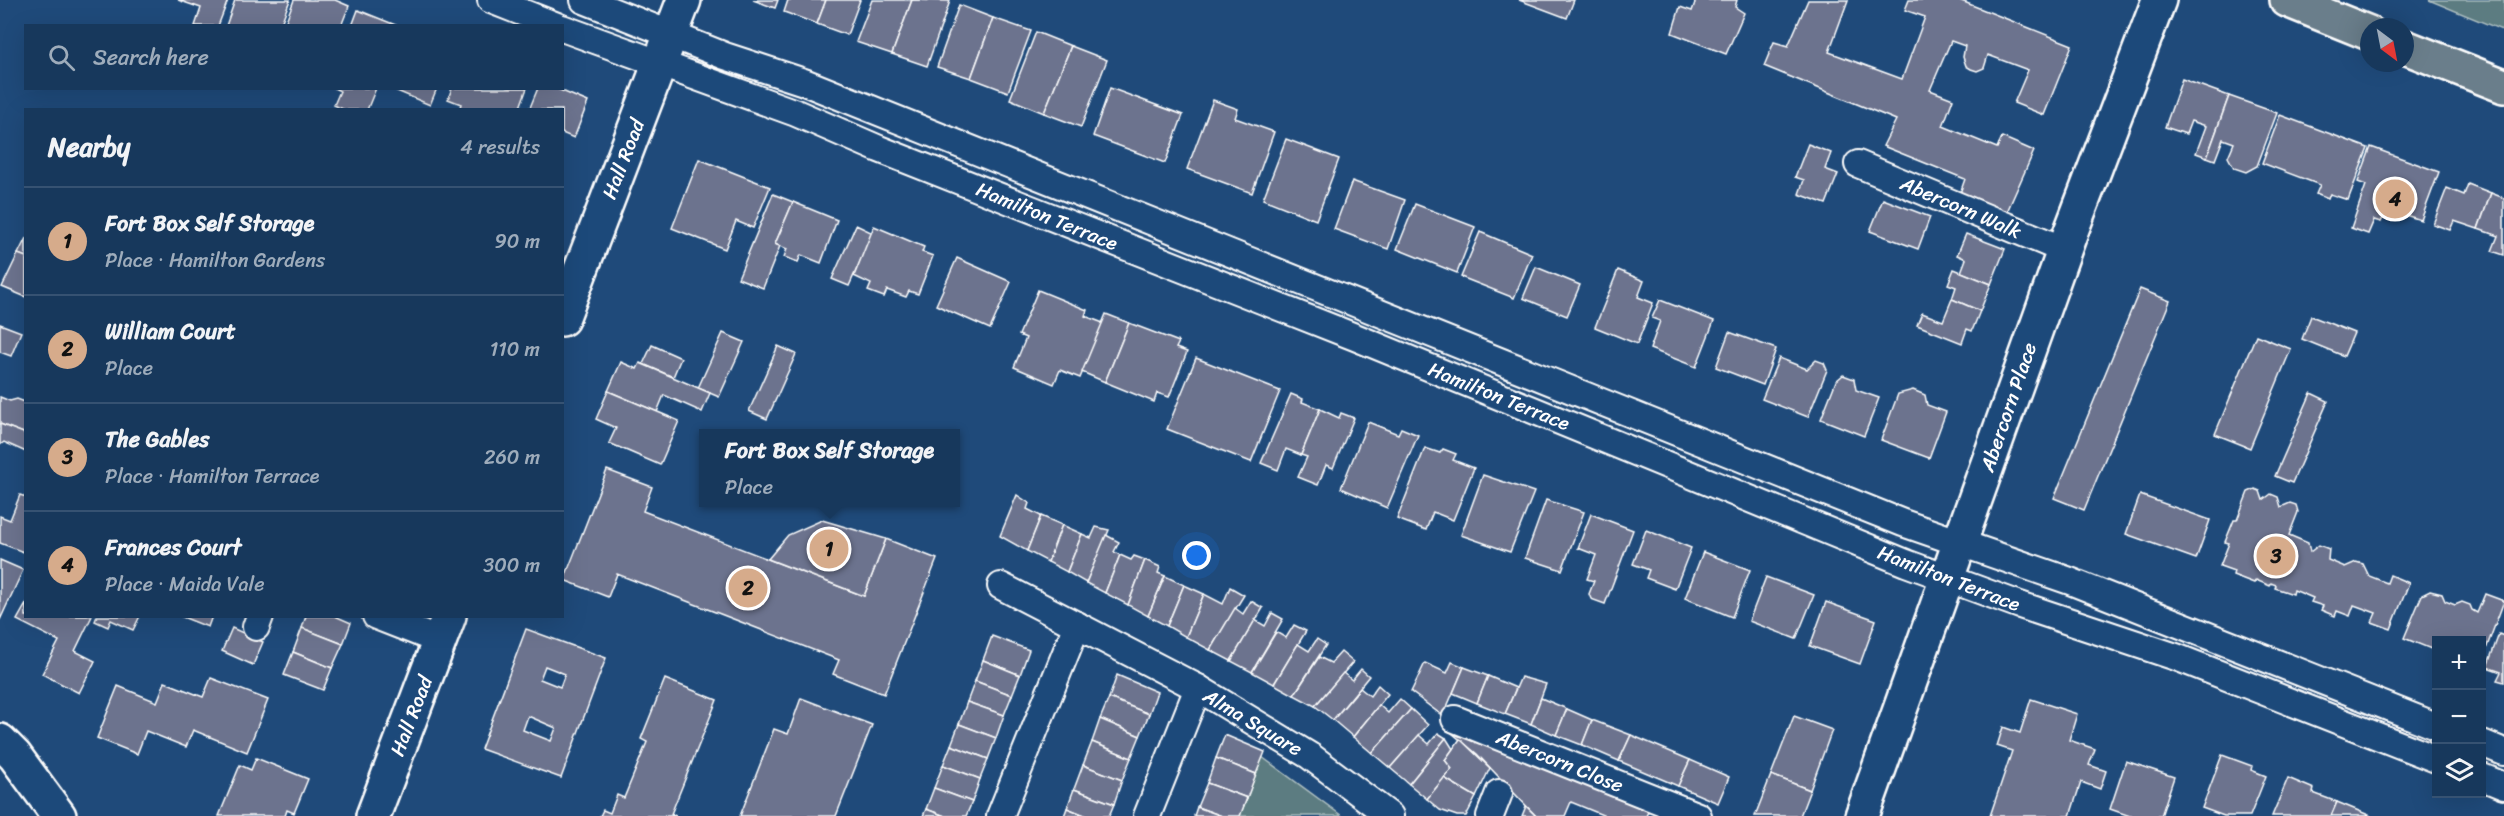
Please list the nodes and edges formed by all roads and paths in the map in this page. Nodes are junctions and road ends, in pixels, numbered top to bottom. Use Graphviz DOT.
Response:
graph roads {
  1 [pos="491,0"];
  2 [pos="584,0"];
  3 [pos="684,0"];
  4 [pos="2159,0"];
  5 [pos="2286,0"];
  6 [pos="551,24"];
  7 [pos="564,29"];
  8 [pos="2360,29"];
  9 [pos="670,33"];
  10 [pos="2414,51"];
  11 [pos="659,64"];
  12 [pos="2504,86"];
  13 [pos="1858,164"];
  14 [pos="2064,250"];
  15 [pos="564,314"];
  16 [pos="1960,545"];
  17 [pos="1948,579"];
  18 [pos="1001,586"];
  19 [pos="386,618"];
  20 [pos="1077,625"];
  21 [pos="444,629"];
  22 [pos="1198,688"];
  23 [pos="1455,719"];
  24 [pos="2432,724"];
  25 [pos="0,741"];
  26 [pos="2484,744"];
  27 [pos="2504,752"];
  28 [pos="2432,757"];
  29 [pos="2486,779"];
  30 [pos="2504,786"];
  31 [pos="59,816"];
  32 [pos="373,816"];
  33 [pos="1000,816"];
  34 [pos="1147,816"];
  35 [pos="1390,816"];
  36 [pos="1698,816"];
  37 [pos="1862,816"];
  1 -- 6 [label="street"];
  2 -- 9 [label="street, Hamilton Terrace"];
  3 -- 9 [label="street, Hall Road"];
  4 -- 14 [label="street, Abercorn Place"];
  5 -- 8 [label="main road"];
  7 -- 11 [label="street, Hamilton Terrace"];
  9 -- 11 [label="street, Hall Road"];
  9 -- 16 [label="street, Hamilton Terrace"];
  10 -- 12 [label="main road"];
  11 -- 15 [label="street, Hall Road"];
  11 -- 17 [label="street, Hamilton Terrace"];
  13 -- 14 [label="street, Abercorn Walk"];
  14 -- 16 [label="street, Abercorn Place"];
  16 -- 17 [label="street, Abercorn Place"];
  16 -- 24 [label="street, Hamilton Terrace"];
  17 -- 28 [label="street, Hamilton Terrace"];
  17 -- 37 [label="street, Abercorn Place"];
  18 -- 20 [label="street"];
  19 -- 21 [label="street"];
  20 -- 22 [label="street"];
  20 -- 33 [label="street"];
  21 -- 32 [label="street, Hall Road"];
  22 -- 34 [label="street, Alma Square"];
  22 -- 35 [label="street, Alma Square"];
  23 -- 36 [label="street, Abercorn Close"];
  25 -- 31 [label="street"];
  26 -- 27 [label="street"];
  29 -- 30 [label="street"];
}
